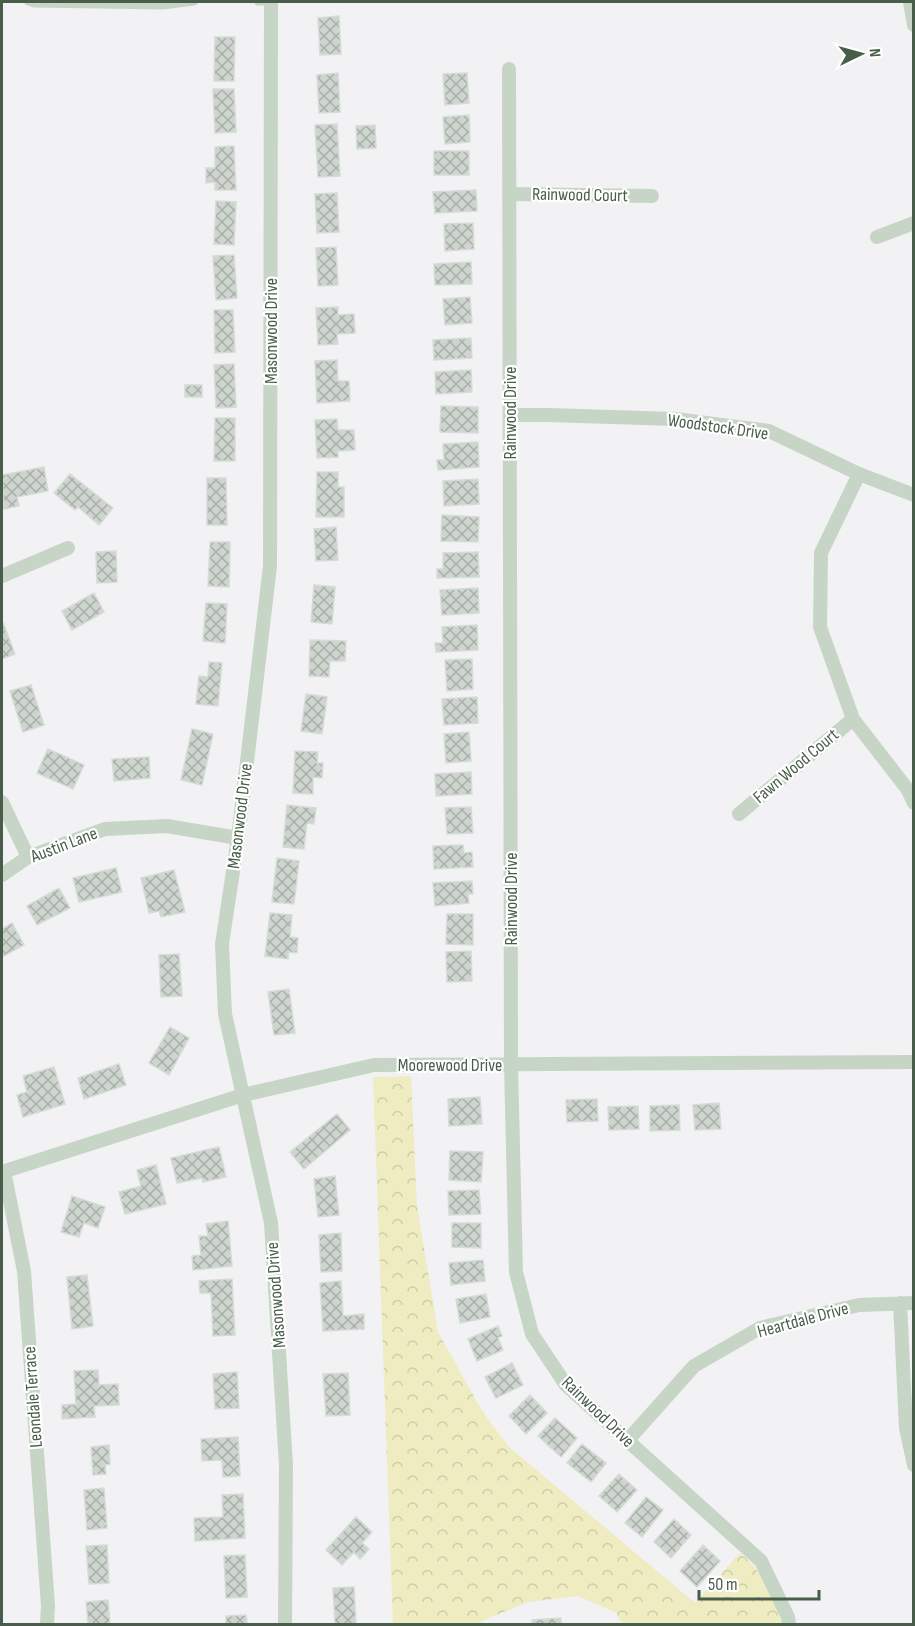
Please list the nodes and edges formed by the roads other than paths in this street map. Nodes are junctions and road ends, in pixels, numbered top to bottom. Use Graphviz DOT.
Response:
graph roads {
  1 [pos="28,2"];
  2 [pos="194,2"];
  3 [pos="258,2"];
  4 [pos="272,2"];
  5 [pos="909,2"];
  6 [pos="914,25"];
  7 [pos="509,69"];
  8 [pos="509,194"];
  9 [pos="652,196"];
  10 [pos="914,223"];
  11 [pos="877,237"];
  12 [pos="510,416"];
  13 [pos="859,474"];
  14 [pos="914,495"];
  15 [pos="68,548"];
  16 [pos="2,576"];
  17 [pos="852,719"];
  18 [pos="2,802"];
  19 [pos="914,803"];
  20 [pos="738,814"];
  21 [pos="238,838"];
  22 [pos="28,857"];
  23 [pos="2,875"];
  24 [pos="914,1062"];
  25 [pos="511,1065"];
  26 [pos="243,1095"];
  27 [pos="3,1171"];
  28 [pos="907,1303"];
  29 [pos="627,1441"];
  30 [pos="914,1465"];
  31 [pos="47,1624"];
  32 [pos="285,1624"];
  33 [pos="789,1624"];
  1 -- 2 [label="lane"];
  3 -- 4 [label="lane"];
  4 -- 21 [label="street, Masonwood Drive"];
  5 -- 6 [label="street"];
  7 -- 8 [label="street, Rainwood Drive"];
  8 -- 9 [label="street, Rainwood Court"];
  8 -- 12 [label="street, Rainwood Drive"];
  10 -- 11 [label="street"];
  12 -- 13 [label="street, Woodstock Drive"];
  12 -- 25 [label="street, Rainwood Drive"];
  13 -- 14 [label="street, Woodstock Drive"];
  13 -- 17 [label="street"];
  15 -- 16 [label="street"];
  17 -- 19 [label="street"];
  17 -- 20 [label="street, Fawn Wood Court"];
  18 -- 22 [label="street"];
  21 -- 22 [label="street, Austin Lane"];
  21 -- 26 [label="street, Masonwood Drive"];
  22 -- 23 [label="street, Austin Lane"];
  24 -- 25 [label="street, Moorewood Drive"];
  25 -- 26 [label="street, Moorewood Drive"];
  25 -- 29 [label="street, Rainwood Drive"];
  26 -- 27 [label="street, Moorewood Drive"];
  26 -- 32 [label="street, Masonwood Drive"];
  27 -- 31 [label="street, Leondale Terrace"];
  28 -- 29 [label="street, Heartdale Drive"];
  28 -- 30 [label="street"];
  29 -- 33 [label="street, Rainwood Drive"];
}
